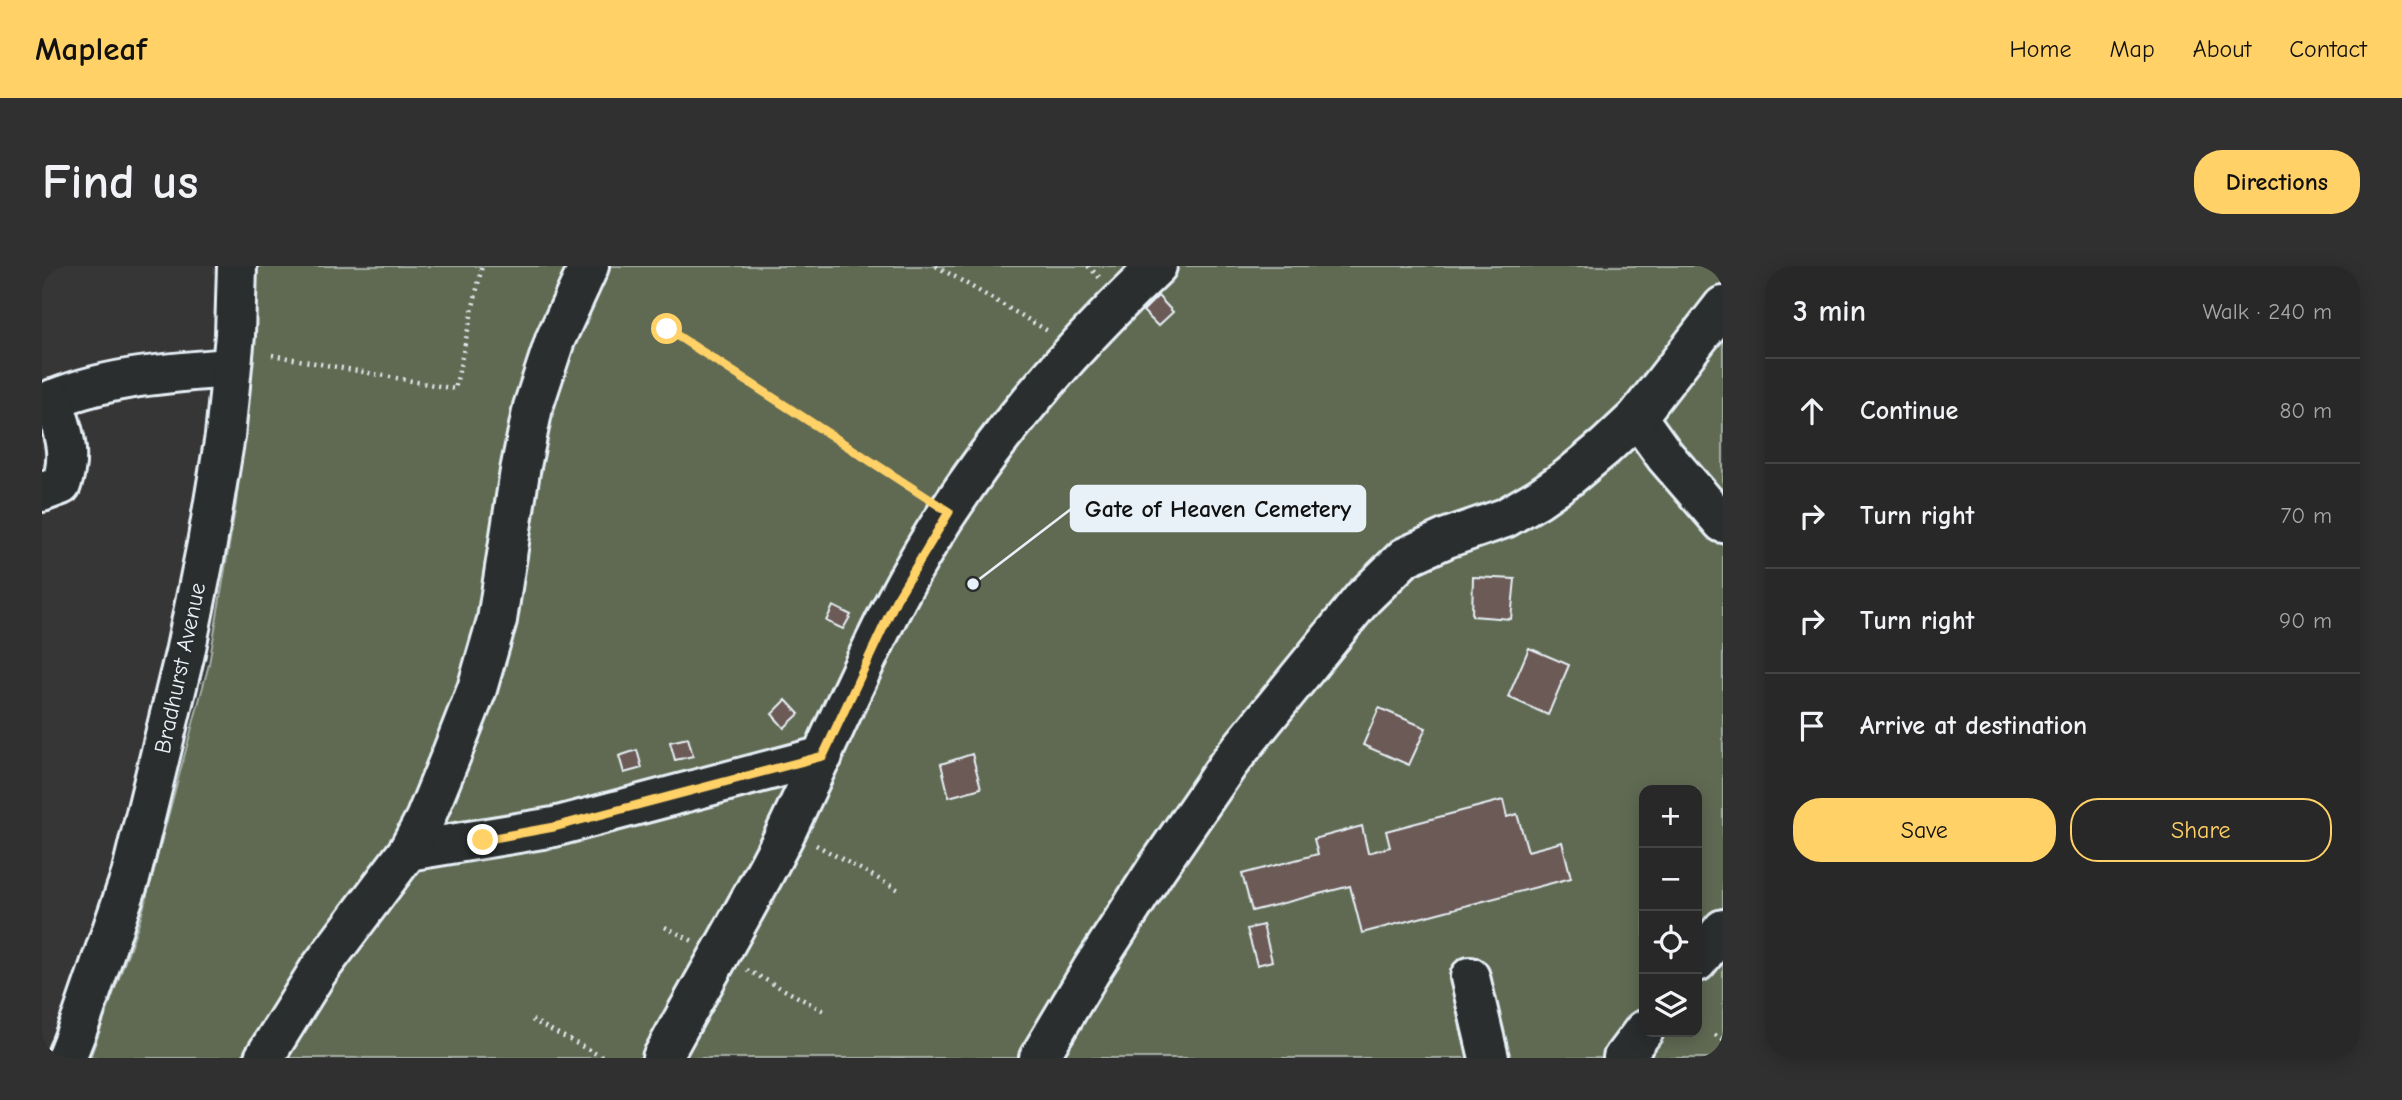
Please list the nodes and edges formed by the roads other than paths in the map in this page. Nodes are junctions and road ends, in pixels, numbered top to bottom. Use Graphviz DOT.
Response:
graph roads {
  1 [pos="237,266"];
  2 [pos="589,266"];
  3 [pos="1157,266"];
  4 [pos="1723,306"];
  5 [pos="231,368"];
  6 [pos="47,401"];
  7 [pos="1637,417"];
  8 [pos="42,492"];
  9 [pos="1723,523"];
  10 [pos="823,756"];
  11 [pos="408,851"];
  12 [pos="1723,929"];
  13 [pos="1702,956"];
  14 [pos="1470,977"];
  15 [pos="1639,1037"];
  16 [pos="1486,1042"];
  17 [pos="66,1058"];
  18 [pos="264,1058"];
  19 [pos="662,1058"];
  20 [pos="1040,1058"];
  21 [pos="1510,1058"];
  22 [pos="1623,1058"];
  1 -- 5 [label="main road, Bradhurst Avenue"];
  2 -- 11 [label="main road"];
  3 -- 10 [label="main road"];
  4 -- 7 [label="main road"];
  5 -- 6 [label="main road"];
  5 -- 17 [label="main road, Bradhurst Avenue"];
  6 -- 8 [label="main road"];
  7 -- 9 [label="main road"];
  7 -- 20 [label="main road"];
  10 -- 11 [label="main road"];
  10 -- 19 [label="main road"];
  11 -- 18 [label="main road"];
  12 -- 13 [label="main road"];
  14 -- 16 [label="main road"];
  15 -- 22 [label="main road"];
  16 -- 21 [label="main road"];
}
